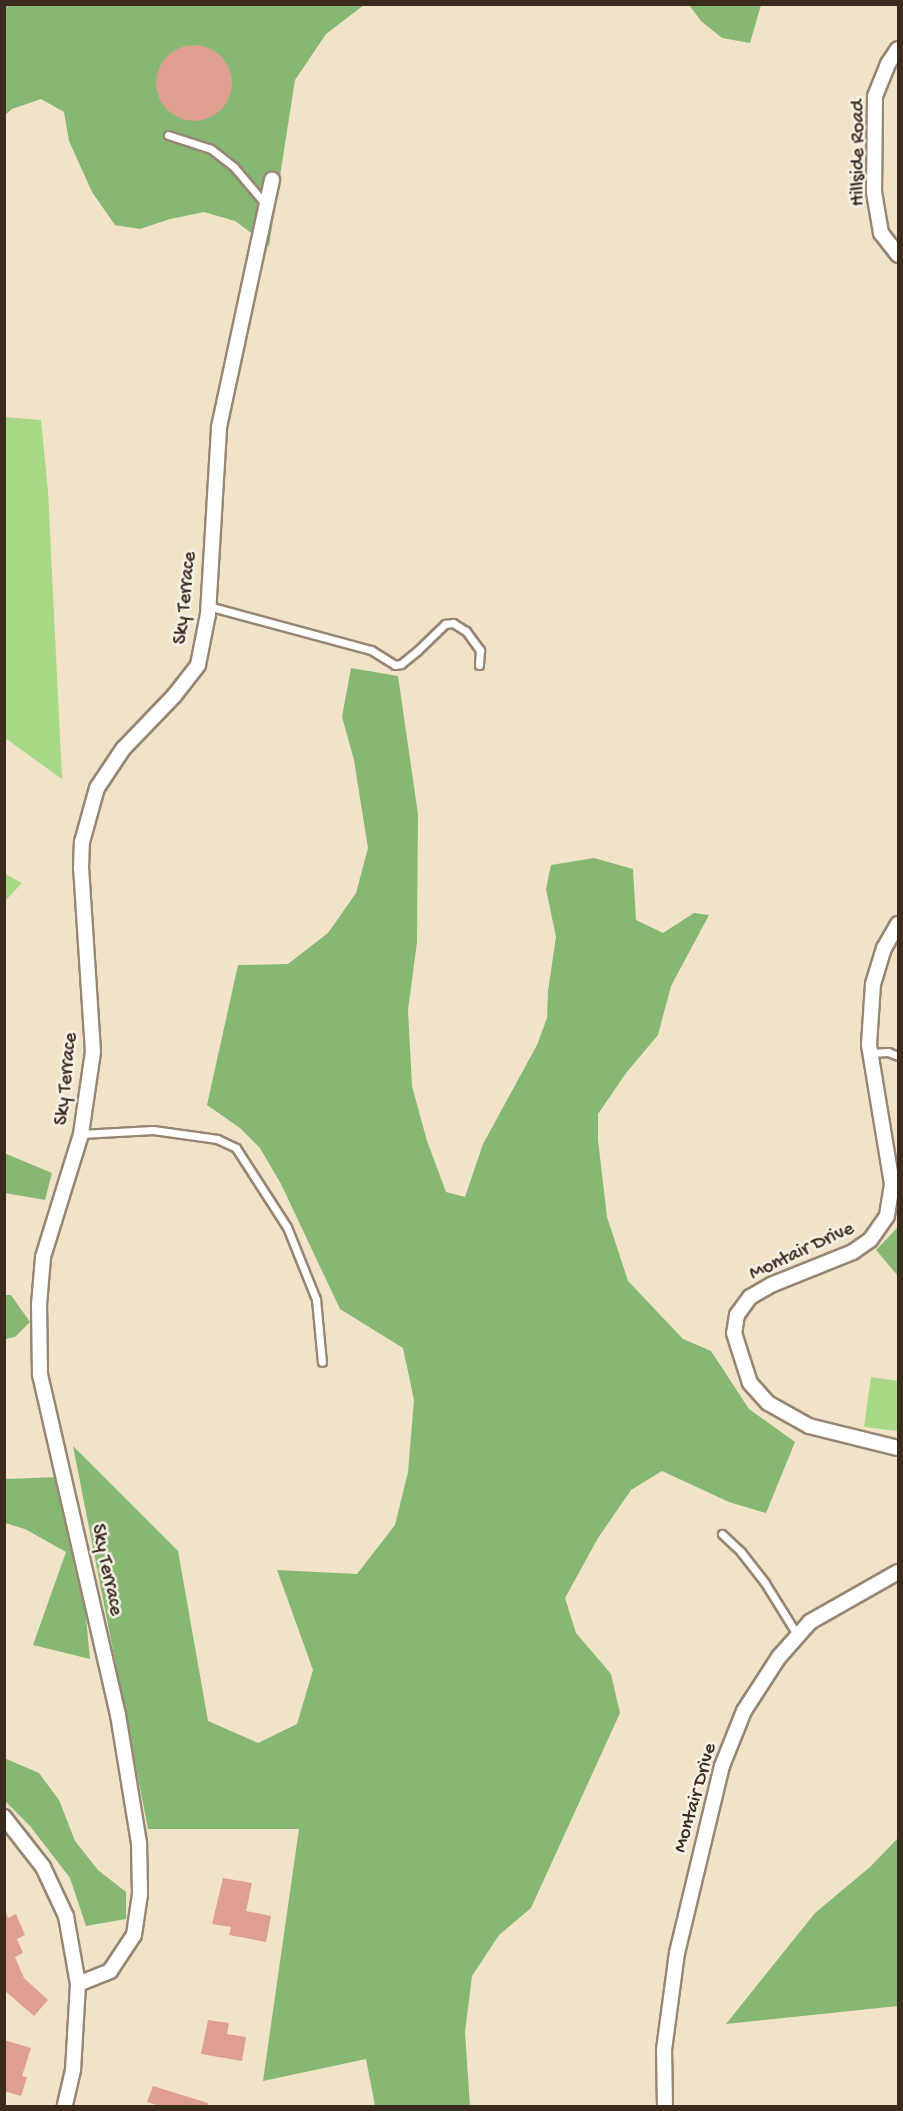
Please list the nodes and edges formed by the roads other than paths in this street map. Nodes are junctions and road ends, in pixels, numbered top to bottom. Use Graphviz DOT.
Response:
graph roads {
  1 [pos="898,50"];
  2 [pos="168,135"];
  3 [pos="272,180"];
  4 [pos="267,206"];
  5 [pos="898,255"];
  6 [pos="208,606"];
  7 [pos="479,665"];
  8 [pos="898,924"];
  9 [pos="870,1053"];
  10 [pos="898,1056"];
  11 [pos="81,1134"];
  12 [pos="322,1362"];
  13 [pos="898,1448"];
  14 [pos="722,1534"];
  15 [pos="898,1572"];
  16 [pos="798,1636"];
  17 [pos="4,1817"];
  18 [pos="78,1984"];
  19 [pos="65,2106"];
  20 [pos="665,2106"];
  1 -- 5 [label="street, Hillside Road"];
  2 -- 4 [label="lane"];
  3 -- 4 [label="street, Sky Terrace"];
  4 -- 6 [label="street, Sky Terrace"];
  6 -- 7 [label="lane"];
  6 -- 11 [label="street, Sky Terrace"];
  8 -- 9 [label="street, Montair Drive"];
  9 -- 10 [label="lane"];
  9 -- 13 [label="street, Montair Drive"];
  11 -- 12 [label="lane"];
  11 -- 18 [label="street, Sky Terrace"];
  14 -- 16 [label="lane"];
  15 -- 16 [label="street, Montair Drive"];
  16 -- 20 [label="street, Montair Drive"];
  17 -- 18 [label="street"];
  18 -- 19 [label="street"];
}
